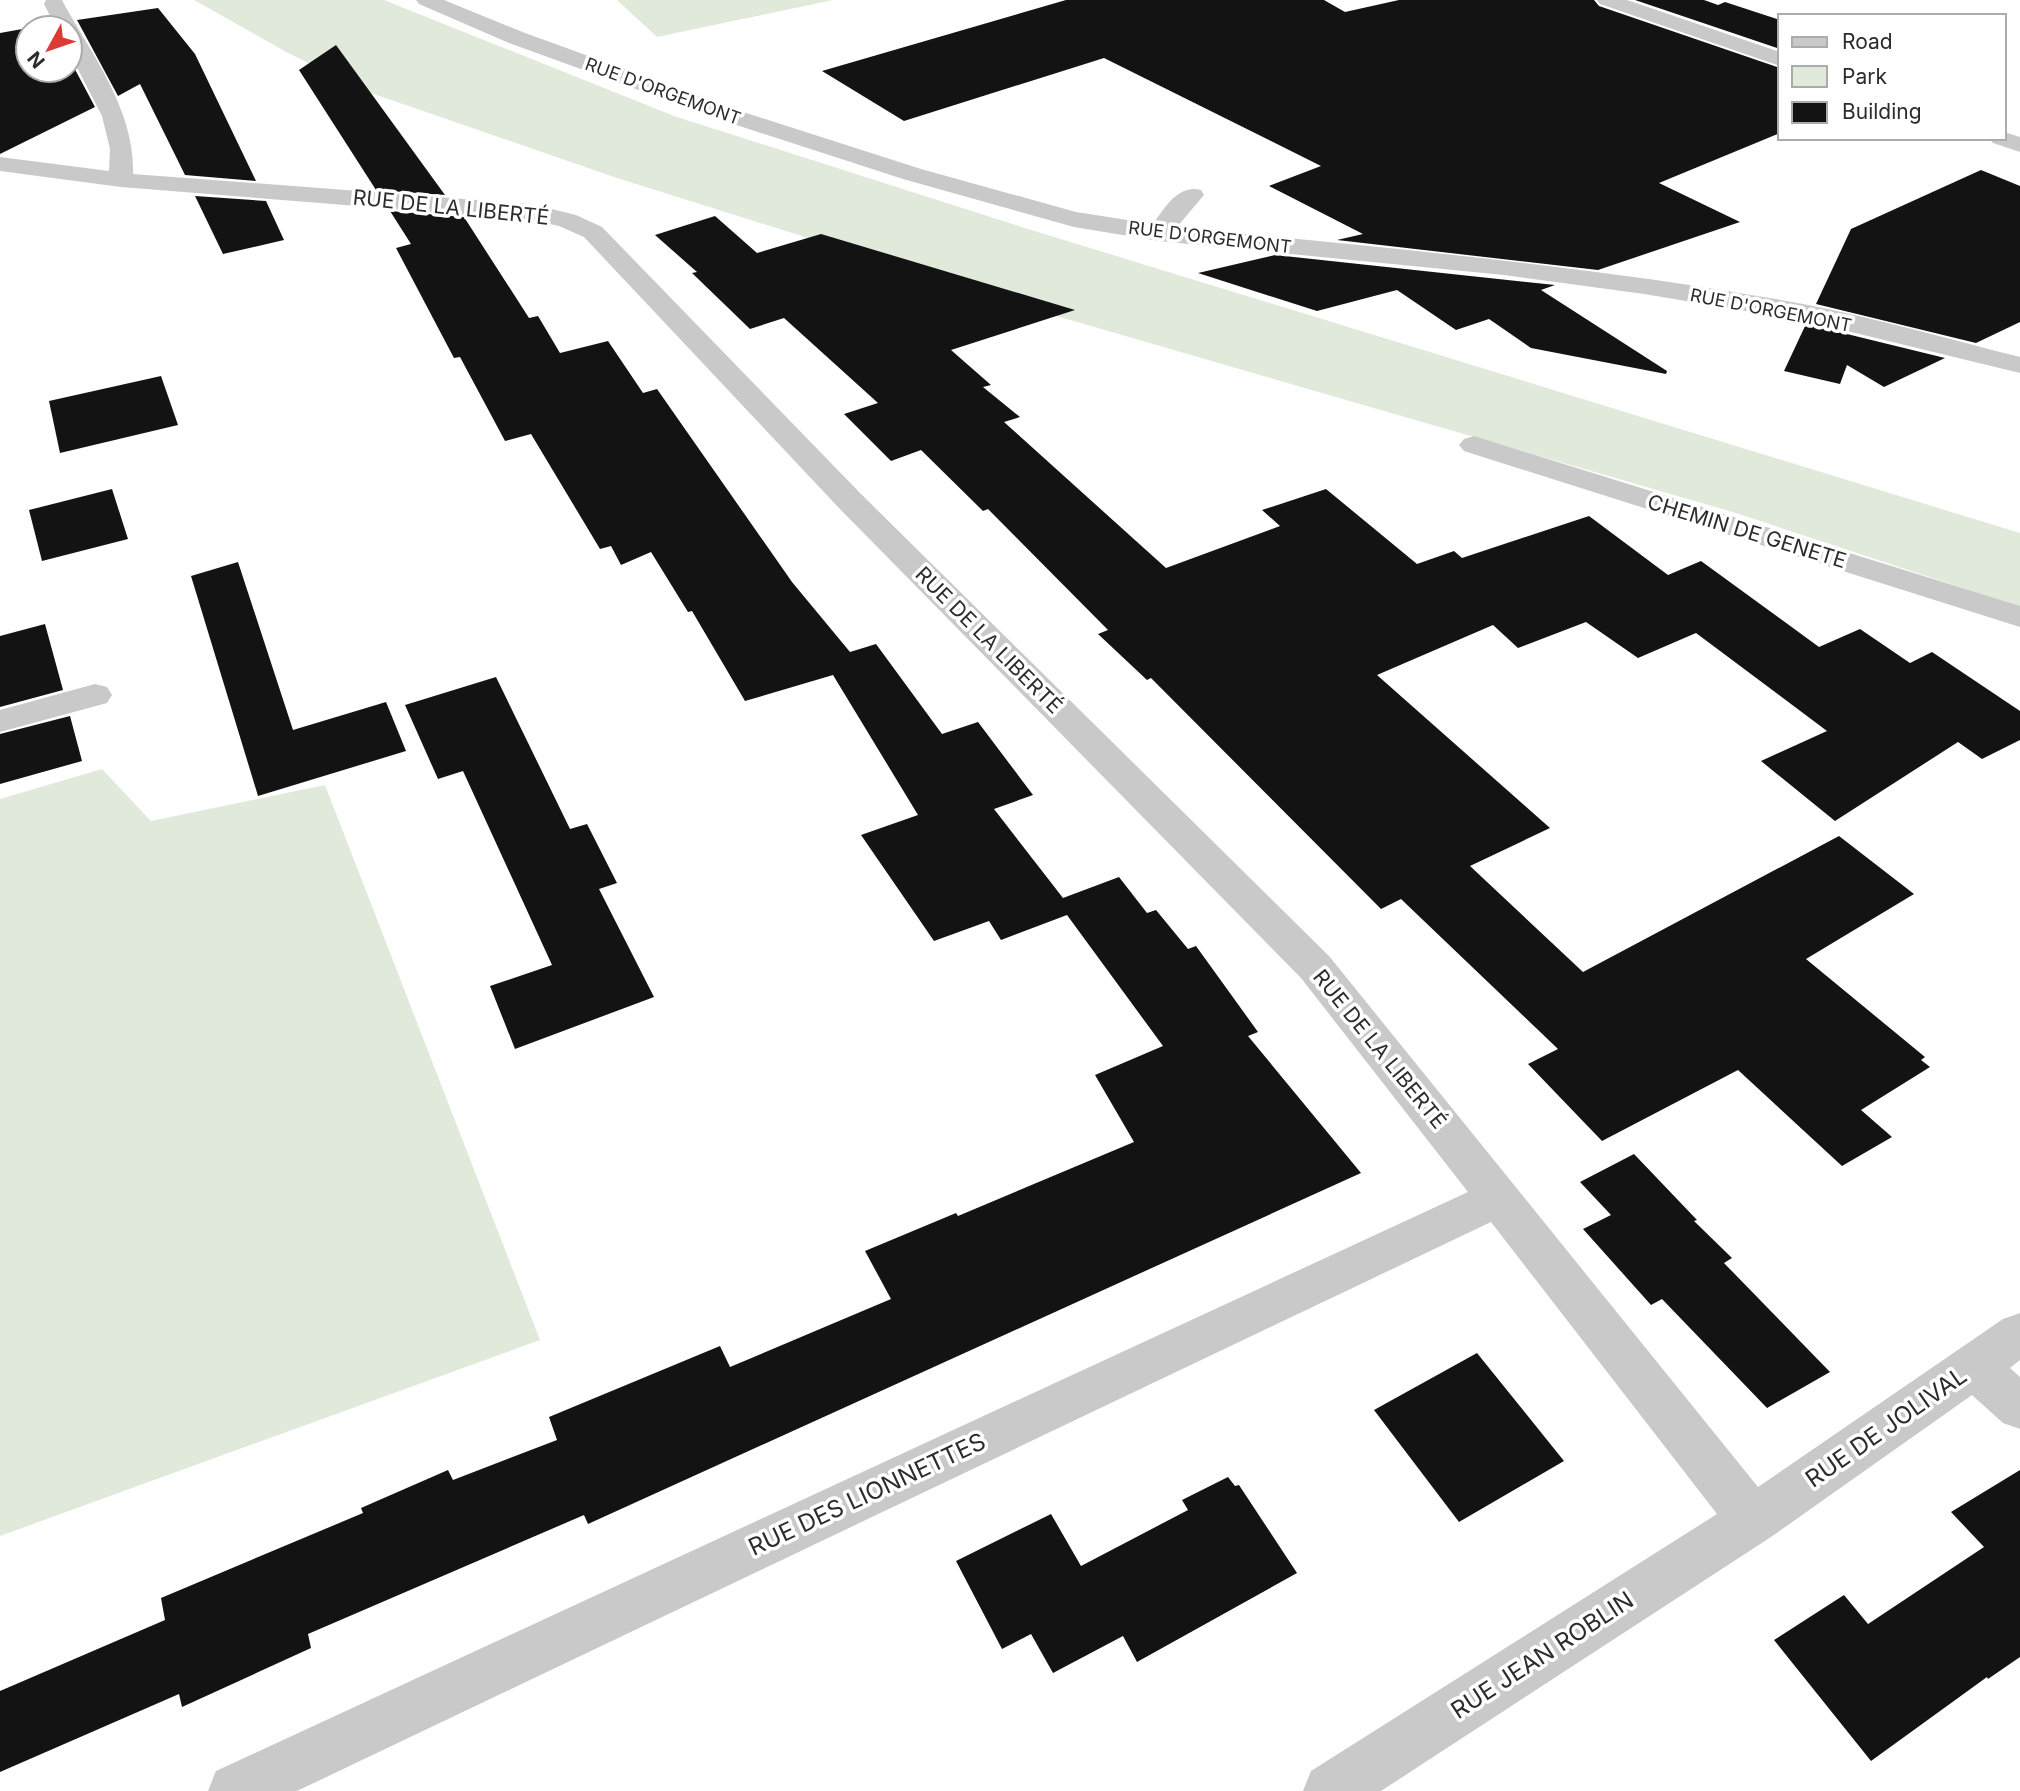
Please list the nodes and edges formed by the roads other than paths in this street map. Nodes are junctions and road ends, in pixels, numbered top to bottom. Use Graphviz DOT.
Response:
graph roads {
  1 [pos="426,0"];
  2 [pos="1607,0"];
  3 [pos="54,4"];
  4 [pos="59,14"];
  5 [pos="1778,58"];
  6 [pos="84,60"];
  7 [pos="0,164"];
  8 [pos="121,180"];
  9 [pos="1192,195"];
  10 [pos="1159,233"];
  11 [pos="2020,365"];
  12 [pos="1474,445"];
  13 [pos="2020,617"];
  14 [pos="95,695"];
  15 [pos="0,721"];
  16 [pos="1499,1198"];
  17 [pos="2020,1334"];
  18 [pos="1973,1366"];
  19 [pos="2020,1408"];
  20 [pos="1753,1520"];
  21 [pos="299,1777"];
  22 [pos="236,1791"];
  23 [pos="1331,1791"];
  1 -- 10 [label="street, RUE D'ORGEMONT"];
  2 -- 5 [label="street"];
  3 -- 4 [label="street"];
  6 -- 8 [label="street"];
  7 -- 8 [label="street, RUE DE LA LIBERTÉ"];
  8 -- 16 [label="street, RUE DE LA LIBERTÉ"];
  9 -- 10 [label="street"];
  10 -- 11 [label="street, RUE D'ORGEMONT"];
  12 -- 13 [label="street, CHEMIN DE GENETE"];
  14 -- 15 [label="street"];
  16 -- 20 [label="street, RUE DE LA LIBERTÉ"];
  16 -- 21 [label="street, RUE DES LIONNETTES"];
  17 -- 18 [label="street, RUE DE JOLIVAL"];
  18 -- 19 [label="street"];
  18 -- 20 [label="street, RUE DE JOLIVAL"];
  20 -- 23 [label="street, RUE JEAN ROBLIN"];
  21 -- 22 [label="street, RUE DES LIONNETTES"];
}
